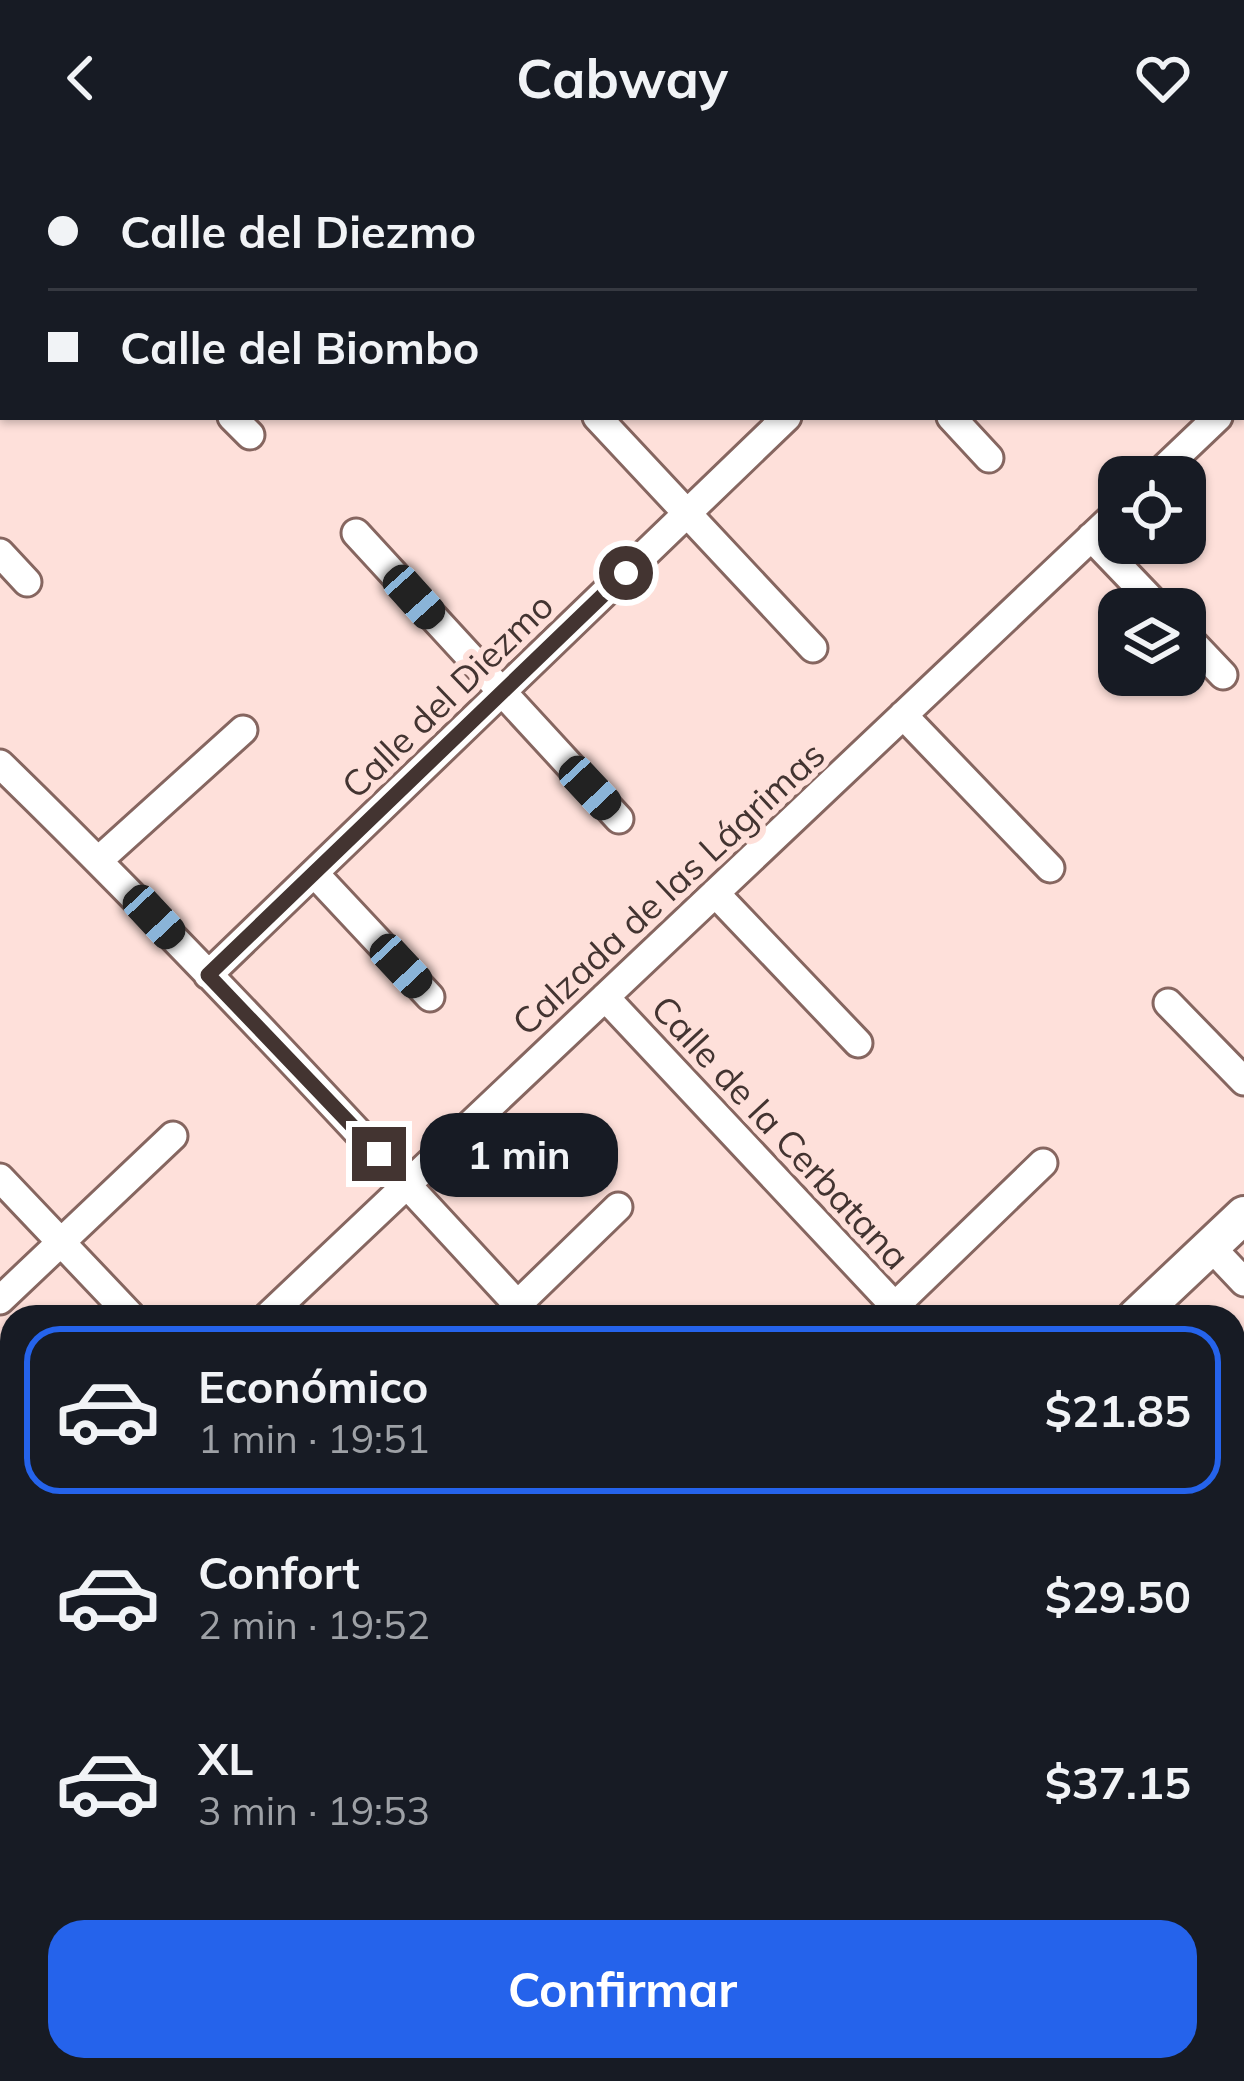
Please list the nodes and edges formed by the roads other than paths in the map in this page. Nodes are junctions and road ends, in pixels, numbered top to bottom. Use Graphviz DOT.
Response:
graph roads {
  1 [pos="600,420"];
  2 [pos="784,420"];
  3 [pos="954,420"];
  4 [pos="1178,420"];
  5 [pos="1215,420"];
  6 [pos="1196,438"];
  7 [pos="1177,456"];
  8 [pos="989,458"];
  9 [pos="687,513"];
  10 [pos="1098,530"];
  11 [pos="356,533"];
  12 [pos="1091,537"];
  13 [pos="0,553"];
  14 [pos="27,582"];
  15 [pos="1140,588"];
  16 [pos="813,648"];
  17 [pos="1206,657"];
  18 [pos="1223,675"];
  19 [pos="502,692"];
  20 [pos="903,715"];
  21 [pos="242,730"];
  22 [pos="0,764"];
  23 [pos="620,819"];
  24 [pos="99,860"];
  25 [pos="1050,868"];
  26 [pos="314,873"];
  27 [pos="715,893"];
  28 [pos="208,975"];
  29 [pos="430,997"];
  30 [pos="605,997"];
  31 [pos="1168,1003"];
  32 [pos="858,1043"];
  33 [pos="1244,1081"];
  34 [pos="173,1136"];
  35 [pos="1042,1163"];
  36 [pos="0,1178"];
  37 [pos="408,1184"];
  38 [pos="618,1207"];
  39 [pos="1244,1214"];
  40 [pos="61,1242"];
  41 [pos="1210,1246"];
  42 [pos="1244,1282"];
  43 [pos="0,1300"];
  44 [pos="121,1305"];
  45 [pos="280,1305"];
  46 [pos="519,1305"];
  47 [pos="529,1305"];
  48 [pos="894,1305"];
  49 [pos="906,1305"];
  50 [pos="1149,1305"];
  1 -- 9 [label="street"];
  2 -- 9 [label="street, Calle del Diezmo"];
  3 -- 8 [label="street"];
  4 -- 6 [label="street"];
  5 -- 6 [label="street"];
  6 -- 7 [label="street"];
  9 -- 16 [label="street"];
  9 -- 19 [label="street, Calle del Diezmo"];
  10 -- 12 [label="street, Calzada de las Lágrimas"];
  11 -- 19 [label="street"];
  12 -- 15 [label="street"];
  12 -- 20 [label="street, Calzada de las Lágrimas"];
  13 -- 14 [label="street"];
  17 -- 18 [label="street"];
  19 -- 23 [label="street"];
  19 -- 26 [label="street, Calle del Diezmo"];
  20 -- 25 [label="street"];
  20 -- 27 [label="street, Calzada de las Lágrimas"];
  21 -- 24 [label="street"];
  22 -- 24 [label="street"];
  24 -- 28 [label="street"];
  26 -- 28 [label="street, Calle del Diezmo"];
  26 -- 29 [label="street"];
  27 -- 30 [label="street, Calzada de las Lágrimas"];
  27 -- 32 [label="street"];
  28 -- 37 [label="street"];
  30 -- 37 [label="street, Calzada de las Lágrimas"];
  30 -- 48 [label="street, Calle de la Cerbatana"];
  31 -- 33 [label="street"];
  34 -- 40 [label="street"];
  35 -- 49 [label="street"];
  36 -- 40 [label="street"];
  37 -- 45 [label="street, Calzada de las Lágrimas"];
  37 -- 46 [label="street"];
  38 -- 47 [label="street"];
  39 -- 41 [label="street"];
  40 -- 43 [label="street"];
  40 -- 44 [label="street"];
  41 -- 42 [label="street"];
  41 -- 50 [label="street"];
}
